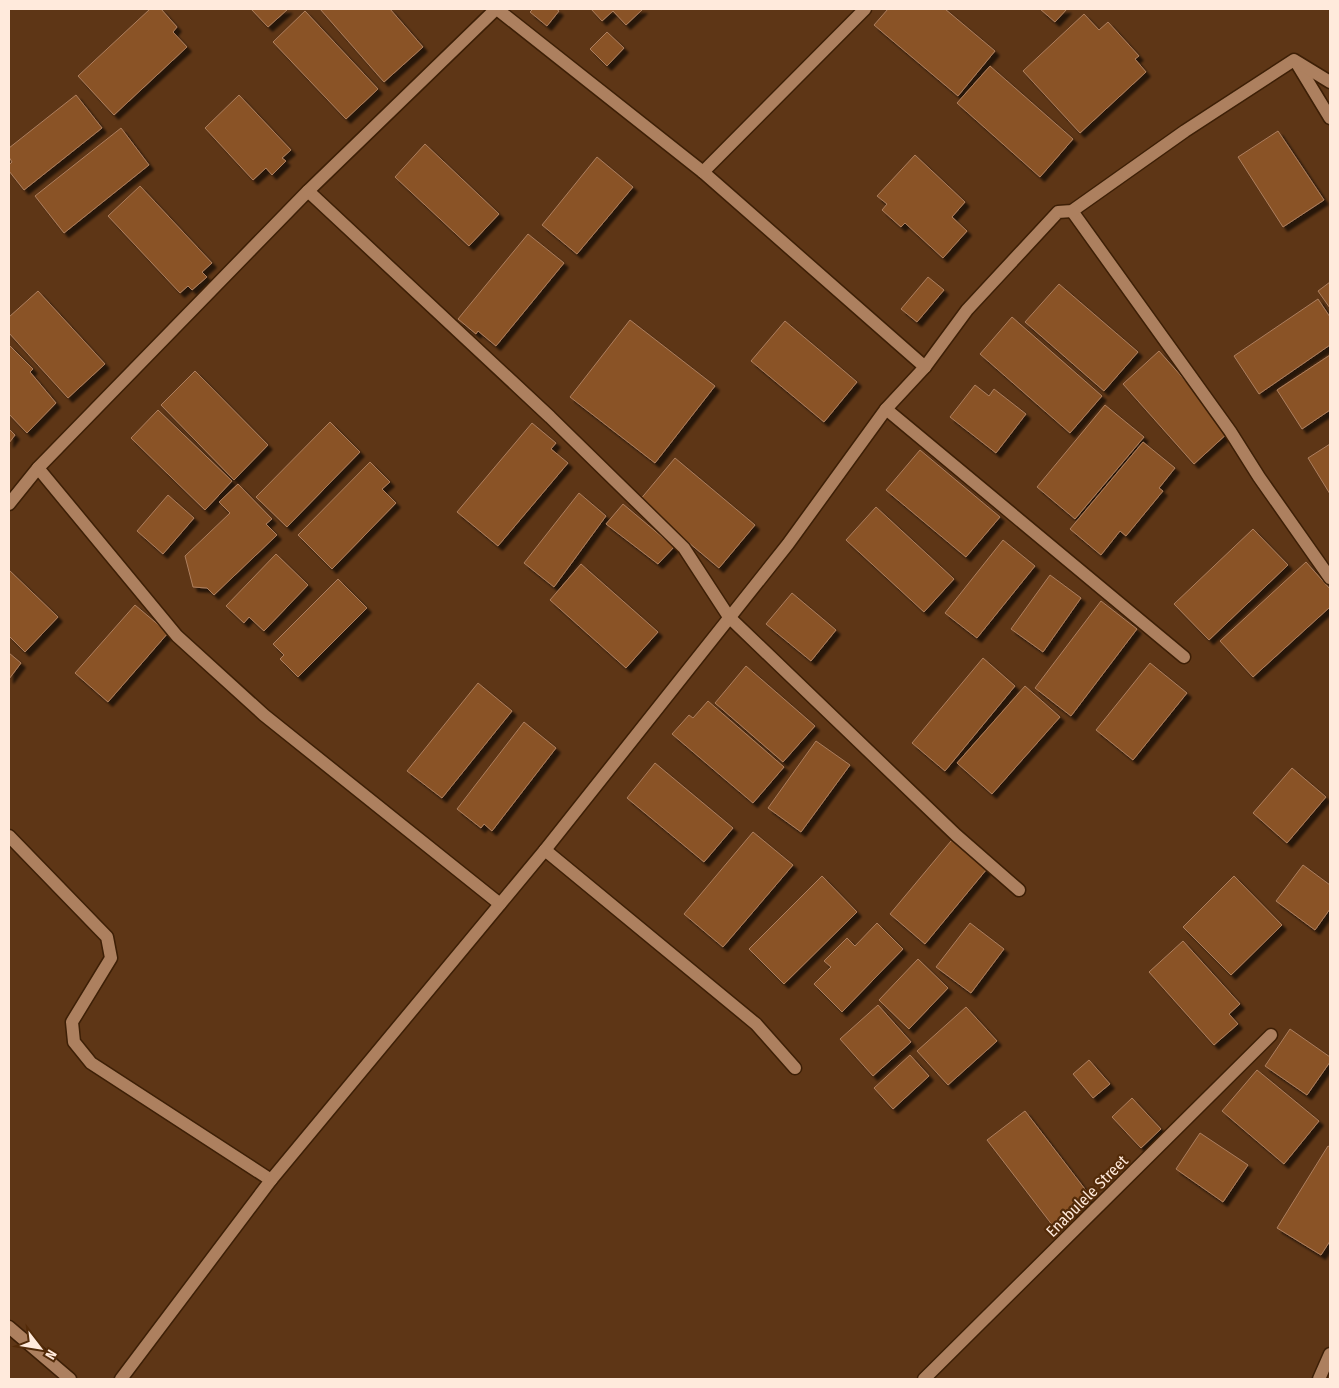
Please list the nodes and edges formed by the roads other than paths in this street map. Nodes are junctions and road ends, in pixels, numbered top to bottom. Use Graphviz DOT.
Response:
graph roads {
  1 [pos="497,9"];
  2 [pos="866,9"];
  3 [pos="1294,60"];
  4 [pos="1330,82"];
  5 [pos="1330,118"];
  6 [pos="703,172"];
  7 [pos="308,191"];
  8 [pos="1072,211"];
  9 [pos="925,367"];
  10 [pos="886,409"];
  11 [pos="38,468"];
  12 [pos="9,504"];
  13 [pos="1330,578"];
  14 [pos="729,617"];
  15 [pos="1184,657"];
  16 [pos="9,836"];
  17 [pos="545,850"];
  18 [pos="1019,890"];
  19 [pos="500,904"];
  20 [pos="1271,1035"];
  21 [pos="795,1068"];
  22 [pos="271,1180"];
  23 [pos="9,1327"];
  24 [pos="1330,1354"];
  25 [pos="70,1379"];
  26 [pos="121,1379"];
  27 [pos="924,1379"];
  28 [pos="1319,1379"];
  1 -- 6 [label="street"];
  1 -- 7 [label="street"];
  2 -- 6 [label="street"];
  3 -- 4 [label="street"];
  3 -- 5 [label="street"];
  3 -- 8 [label="street"];
  6 -- 9 [label="street"];
  7 -- 11 [label="street"];
  7 -- 14 [label="street"];
  8 -- 9 [label="street"];
  8 -- 13 [label="street"];
  9 -- 10 [label="street"];
  10 -- 14 [label="street"];
  10 -- 15 [label="street"];
  11 -- 12 [label="street"];
  11 -- 19 [label="street"];
  14 -- 17 [label="street"];
  14 -- 18 [label="street"];
  16 -- 22 [label="street"];
  17 -- 19 [label="street"];
  17 -- 21 [label="street"];
  19 -- 22 [label="street"];
  20 -- 27 [label="street, Enabulele Street"];
  22 -- 26 [label="street"];
  23 -- 25 [label="street"];
  24 -- 28 [label="street"];
}
